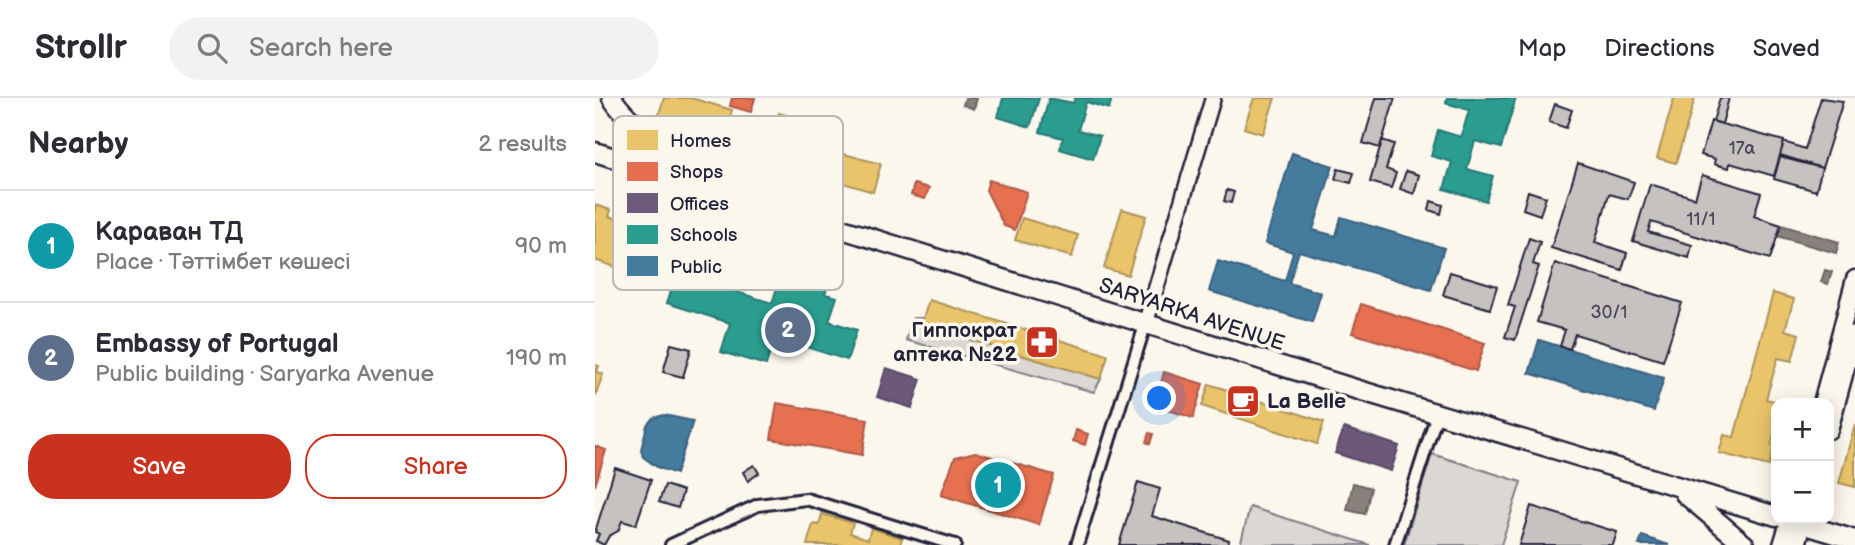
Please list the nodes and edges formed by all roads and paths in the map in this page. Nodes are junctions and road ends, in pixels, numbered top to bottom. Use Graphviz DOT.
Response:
graph roads {
  1 [pos="612,98"];
  2 [pos="1213,98"];
  3 [pos="627,116"];
  4 [pos="595,152"];
  5 [pos="613,158"];
  6 [pos="843,229"];
  7 [pos="1855,279"];
  8 [pos="1146,322"];
  9 [pos="1855,334"];
  10 [pos="1823,398"];
  11 [pos="1834,412"];
  12 [pos="1437,414"];
  13 [pos="1680,489"];
  14 [pos="1771,514"];
  15 [pos="1789,524"];
  16 [pos="1792,524"];
  17 [pos="1806,524"];
  18 [pos="1855,540"];
  19 [pos="671,545"];
  20 [pos="955,545"];
  21 [pos="1077,545"];
  22 [pos="1395,545"];
  23 [pos="1745,545"];
  24 [pos="1782,545"];
  25 [pos="1797,545"];
  1 -- 3 [label="main road"];
  2 -- 8 [label="street"];
  4 -- 5 [label="main road, SARYARKA AVENUE"];
  6 -- 8 [label="main road, SARYARKA AVENUE"];
  7 -- 10 [label="main road"];
  8 -- 12 [label="main road, SARYARKA AVENUE"];
  8 -- 21 [label="street"];
  9 -- 11 [label="main road"];
  12 -- 13 [label="main road, SARYARKA AVENUE"];
  12 -- 22 [label="street"];
  13 -- 14 [label="main road, SARYARKA AVENUE"];
  13 -- 23 [label="main road"];
  15 -- 24 [label="main road"];
  16 -- 25 [label="main road"];
  17 -- 18 [label="main road, SARYARKA AVENUE"];
  19 -- 20 [label="street"];
}
